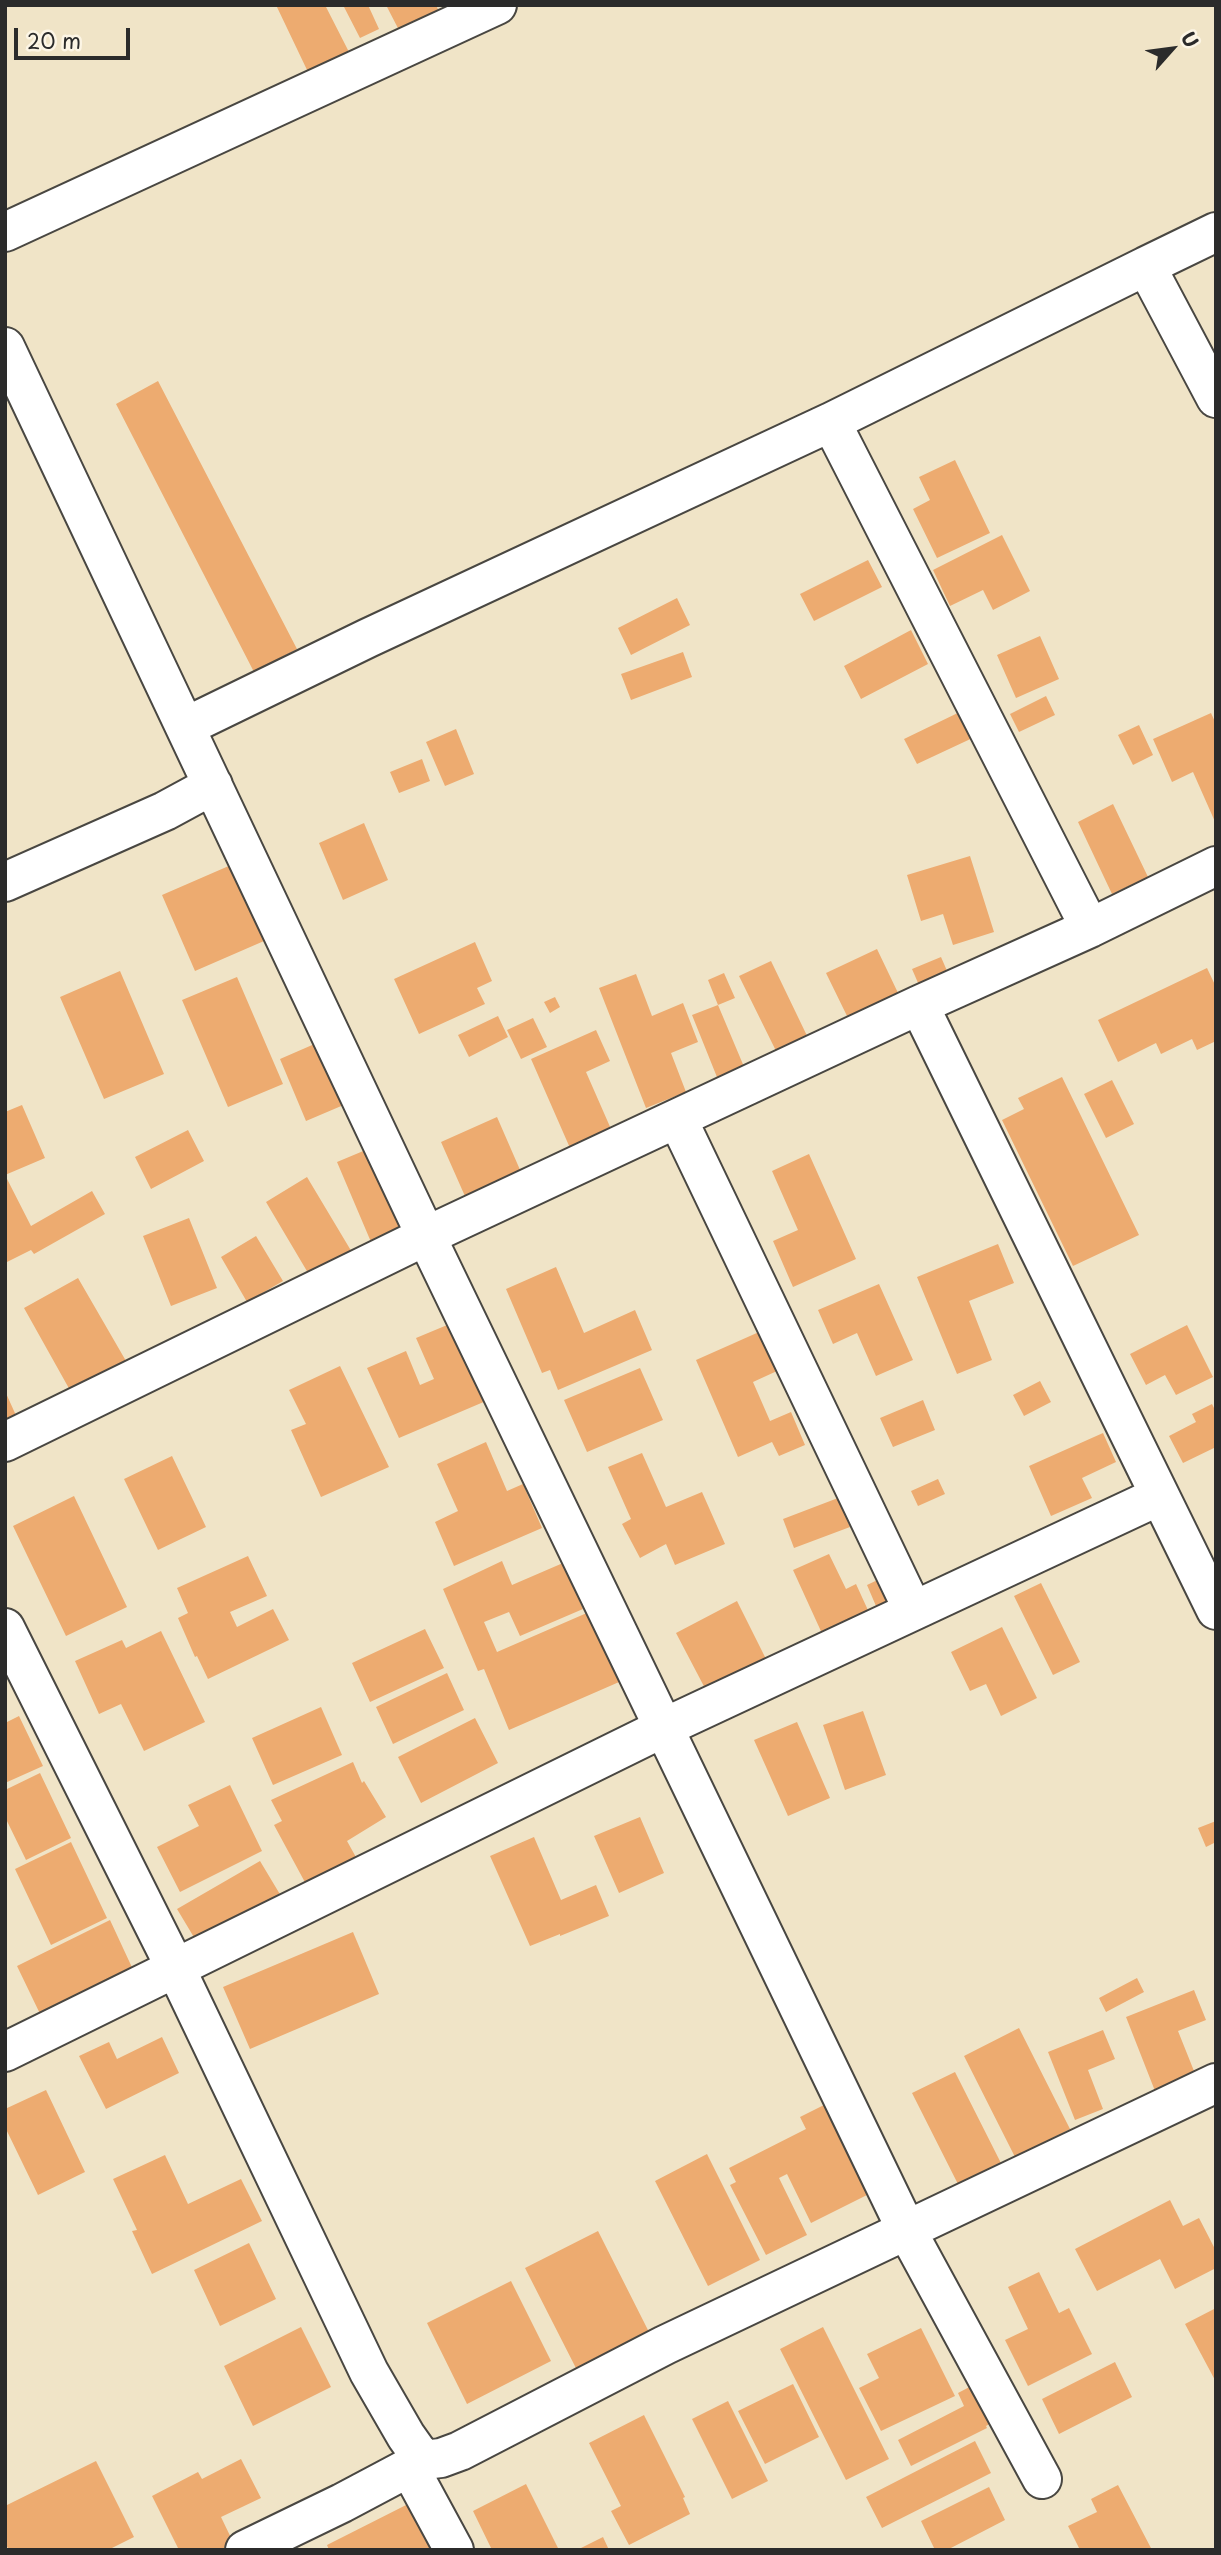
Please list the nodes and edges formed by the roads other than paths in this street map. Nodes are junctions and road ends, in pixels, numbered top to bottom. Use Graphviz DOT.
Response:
graph roads {
  1 [pos="497,5"];
  2 [pos="5,232"];
  3 [pos="1216,232"];
  4 [pos="1146,266"];
  5 [pos="5,347"];
  6 [pos="1216,398"];
  7 [pos="831,422"];
  8 [pos="185,727"];
  9 [pos="214,785"];
  10 [pos="1216,866"];
  11 [pos="5,882"];
  12 [pos="1090,928"];
  13 [pos="919,1005"];
  14 [pos="678,1120"];
  15 [pos="426,1236"];
  16 [pos="5,1441"];
  17 [pos="1159,1496"];
  18 [pos="913,1609"];
  19 [pos="1216,1610"];
  20 [pos="5,1628"];
  21 [pos="663,1728"];
  22 [pos="176,1969"];
  23 [pos="5,2052"];
  24 [pos="1216,2083"];
  25 [pos="907,2231"];
  26 [pos="416,2464"];
  27 [pos="1042,2479"];
  28 [pos="245,2550"];
  29 [pos="454,2550"];
  1 -- 2 [label="street"];
  3 -- 4 [label="street"];
  4 -- 6 [label="street"];
  4 -- 7 [label="street"];
  5 -- 8 [label="street"];
  7 -- 8 [label="street"];
  7 -- 12 [label="street"];
  8 -- 9 [label="street"];
  9 -- 11 [label="street"];
  9 -- 15 [label="street"];
  10 -- 12 [label="street"];
  12 -- 13 [label="street"];
  13 -- 14 [label="street"];
  13 -- 17 [label="street"];
  14 -- 15 [label="street"];
  14 -- 18 [label="street"];
  15 -- 16 [label="street"];
  15 -- 21 [label="street"];
  17 -- 18 [label="street"];
  17 -- 19 [label="street"];
  18 -- 21 [label="street"];
  20 -- 22 [label="street"];
  21 -- 22 [label="street"];
  21 -- 25 [label="street"];
  22 -- 23 [label="street"];
  22 -- 26 [label="street"];
  24 -- 25 [label="street"];
  25 -- 26 [label="street"];
  25 -- 27 [label="street"];
  26 -- 28 [label="street"];
  26 -- 29 [label="street"];
}
